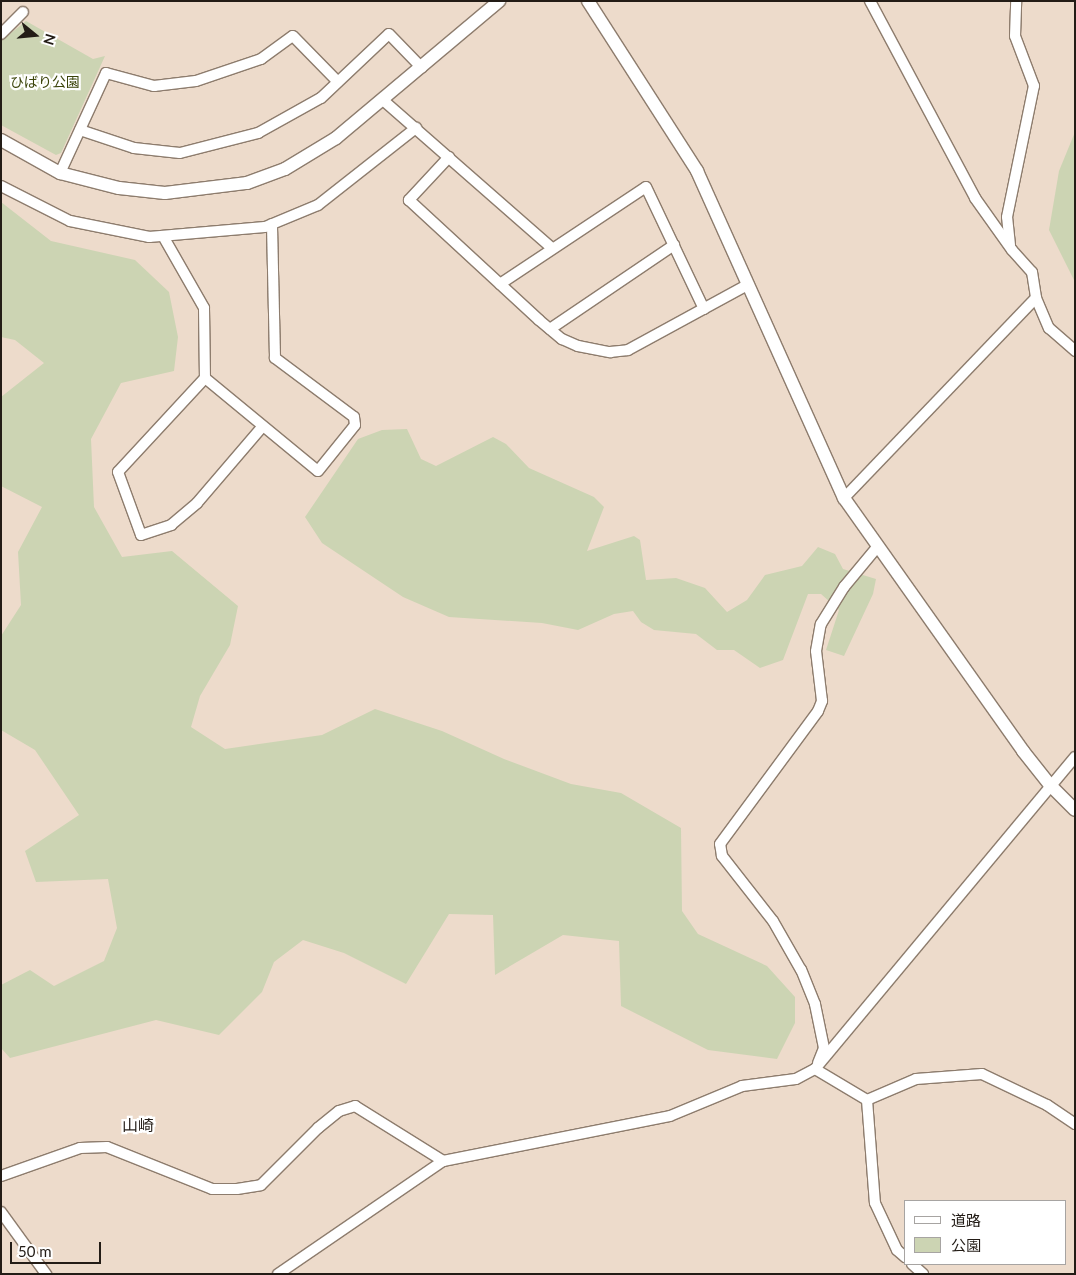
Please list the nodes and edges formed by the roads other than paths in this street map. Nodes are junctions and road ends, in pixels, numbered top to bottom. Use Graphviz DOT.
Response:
graph roads {
  1 [pos="499,1"];
  2 [pos="588,1"];
  3 [pos="870,1"];
  4 [pos="1016,1"];
  5 [pos="23,12"];
  6 [pos="1,34"];
  7 [pos="422,68"];
  8 [pos="338,82"];
  9 [pos="384,101"];
  10 [pos="416,128"];
  11 [pos="80,130"];
  12 [pos="2,143"];
  13 [pos="449,157"];
  14 [pos="60,174"];
  15 [pos="1,186"];
  16 [pos="272,224"];
  17 [pos="163,236"];
  18 [pos="674,245"];
  19 [pos="552,248"];
  20 [pos="1012,250"];
  21 [pos="500,284"];
  22 [pos="747,285"];
  23 [pos="1036,298"];
  24 [pos="704,309"];
  25 [pos="550,329"];
  26 [pos="1075,351"];
  27 [pos="204,378"];
  28 [pos="263,426"];
  29 [pos="844,498"];
  30 [pos="878,546"];
  31 [pos="1075,757"];
  32 [pos="1050,785"];
  33 [pos="1075,810"];
  34 [pos="815,1069"];
  35 [pos="867,1100"];
  36 [pos="1075,1124"];
  37 [pos="443,1161"];
  38 [pos="1,1176"];
  39 [pos="1,1212"];
  40 [pos="904,1256"];
  41 [pos="913,1265"];
  42 [pos="46,1274"];
  43 [pos="278,1274"];
  44 [pos="923,1274"];
  1 -- 7 [label="street"];
  2 -- 22 [label="street"];
  3 -- 20 [label="street"];
  4 -- 20 [label="street"];
  5 -- 6 [label="street"];
  7 -- 8 [label="street"];
  7 -- 9 [label="street"];
  8 -- 11 [label="street"];
  8 -- 11 [label="street"];
  9 -- 10 [label="street"];
  9 -- 14 [label="street"];
  10 -- 13 [label="street"];
  10 -- 16 [label="street"];
  11 -- 14 [label="street"];
  12 -- 14 [label="street"];
  13 -- 19 [label="street"];
  13 -- 21 [label="street"];
  15 -- 17 [label="street"];
  16 -- 17 [label="street"];
  16 -- 28 [label="street"];
  17 -- 27 [label="street"];
  18 -- 19 [label="street"];
  18 -- 24 [label="street"];
  18 -- 25 [label="street"];
  19 -- 21 [label="street"];
  20 -- 23 [label="street"];
  21 -- 25 [label="street"];
  22 -- 24 [label="street"];
  22 -- 29 [label="street"];
  23 -- 26 [label="street"];
  23 -- 29 [label="street"];
  24 -- 25 [label="street"];
  27 -- 28 [label="street"];
  27 -- 28 [label="street"];
  29 -- 30 [label="street"];
  30 -- 32 [label="street"];
  30 -- 34 [label="street"];
  31 -- 32 [label="street"];
  32 -- 33 [label="street"];
  32 -- 34 [label="street"];
  34 -- 35 [label="street"];
  34 -- 37 [label="street"];
  35 -- 36 [label="street"];
  35 -- 40 [label="street"];
  37 -- 38 [label="street"];
  37 -- 43 [label="street"];
  39 -- 42 [label="street"];
  41 -- 44 [label="street"];
}
